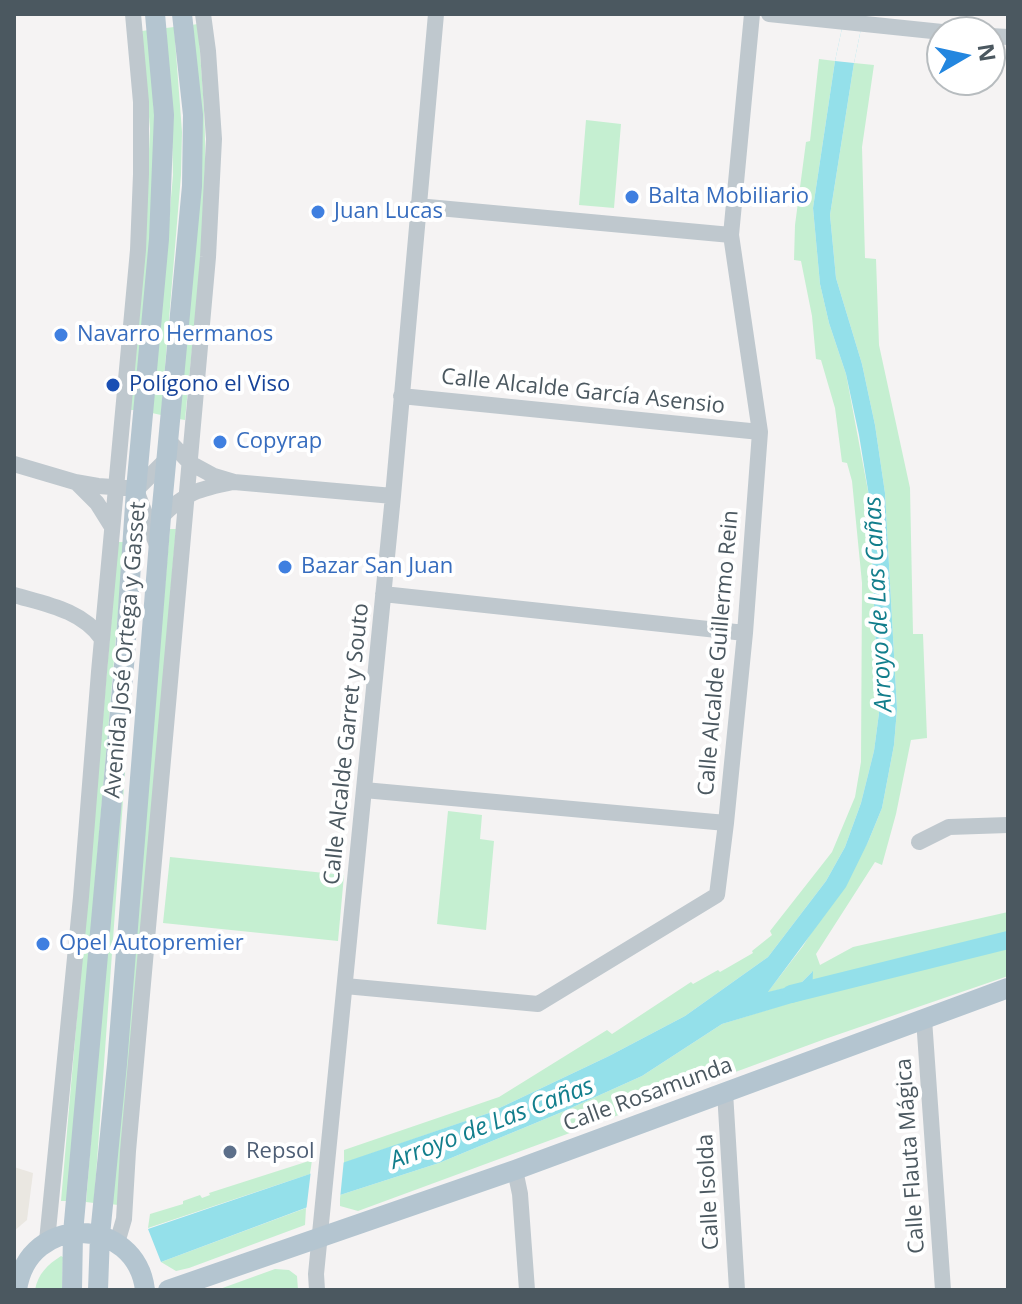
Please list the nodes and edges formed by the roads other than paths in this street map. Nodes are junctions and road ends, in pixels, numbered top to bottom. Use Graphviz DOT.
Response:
graph roads {
  1 [pos="133,14"];
  2 [pos="155,14"];
  3 [pos="182,14"];
  4 [pos="203,14"];
  5 [pos="436,14"];
  6 [pos="752,14"];
  7 [pos="769,14"];
  8 [pos="926,30"];
  9 [pos="417,206"];
  10 [pos="731,235"];
  11 [pos="401,396"];
  12 [pos="760,432"];
  13 [pos="167,450"];
  14 [pos="190,463"];
  15 [pos="14,464"];
  16 [pos="75,482"];
  17 [pos="234,482"];
  18 [pos="126,488"];
  19 [pos="188,494"];
  20 [pos="393,496"];
  21 [pos="161,517"];
  22 [pos="112,527"];
  23 [pos="159,551"];
  24 [pos="383,594"];
  25 [pos="14,595"];
  26 [pos="106,596"];
  27 [pos="60,609"];
  28 [pos="745,633"];
  29 [pos="102,639"];
  30 [pos="364,790"];
  31 [pos="726,823"];
  32 [pos="1008,825"];
  33 [pos="919,842"];
  34 [pos="345,986"];
  35 [pos="1008,988"];
  36 [pos="924,1019"];
  37 [pos="725,1092"];
  38 [pos="515,1170"];
  39 [pos="321,1229"];
  40 [pos="73,1233"];
  41 [pos="108,1239"];
  42 [pos="47,1241"];
  43 [pos="17,1282"];
  44 [pos="72,1290"];
  45 [pos="98,1290"];
  46 [pos="145,1290"];
  47 [pos="168,1290"];
  48 [pos="317,1290"];
  49 [pos="527,1290"];
  50 [pos="737,1290"];
  51 [pos="943,1290"];
  1 -- 18 [label="street, Avenida José Ortega y Gasset"];
  2 -- 18 [label="main road, Avenida José Ortega y Gasset"];
  3 -- 13 [label="main road, Avenida José Ortega y Gasset"];
  4 -- 14 [label="street, Avenida José Ortega y Gasset"];
  5 -- 9 [label="street, Calle Alcalde Garret y Souto"];
  6 -- 10 [label="street, Calle Alcalde Guillermo Rein"];
  7 -- 8 [label="street"];
  9 -- 10 [label="street"];
  9 -- 11 [label="street, Calle Alcalde Garret y Souto"];
  10 -- 12 [label="street, Calle Alcalde Guillermo Rein"];
  11 -- 12 [label="street, Calle Alcalde García Asensio"];
  11 -- 20 [label="street, Calle Alcalde Garret y Souto"];
  12 -- 28 [label="street, Calle Alcalde Guillermo Rein"];
  13 -- 14 [label="street"];
  13 -- 18 [label="street"];
  13 -- 21 [label="main road, Avenida José Ortega y Gasset"];
  14 -- 17 [label="street"];
  14 -- 19 [label="street, Avenida José Ortega y Gasset"];
  15 -- 16 [label="street"];
  16 -- 18 [label="street"];
  16 -- 22 [label="street"];
  17 -- 19 [label="street"];
  17 -- 20 [label="street"];
  18 -- 22 [label="street, Avenida José Ortega y Gasset"];
  18 -- 23 [label="street"];
  18 -- 40 [label="main road, Avenida José Ortega y Gasset"];
  19 -- 21 [label="street"];
  19 -- 41 [label="street, Avenida José Ortega y Gasset"];
  20 -- 24 [label="street, Calle Alcalde Garret y Souto"];
  21 -- 23 [label="main road, Avenida José Ortega y Gasset"];
  22 -- 26 [label="street, Avenida José Ortega y Gasset"];
  23 -- 41 [label="main road, Avenida José Ortega y Gasset"];
  24 -- 28 [label="street"];
  24 -- 30 [label="street, Calle Alcalde Garret y Souto"];
  25 -- 27 [label="street"];
  26 -- 27 [label="street"];
  26 -- 29 [label="street, Avenida José Ortega y Gasset"];
  27 -- 29 [label="street"];
  28 -- 31 [label="street, Calle Alcalde Guillermo Rein"];
  29 -- 42 [label="street, Avenida José Ortega y Gasset"];
  30 -- 31 [label="street"];
  30 -- 34 [label="street, Calle Alcalde Garret y Souto"];
  31 -- 34 [label="street, Calle Alcalde Guillermo Rein"];
  32 -- 33 [label="street"];
  34 -- 39 [label="street, Calle Alcalde Garret y Souto"];
  35 -- 36 [label="main road, Calle Rosamunda"];
  36 -- 37 [label="main road, Calle Rosamunda"];
  36 -- 51 [label="street, Calle Flauta Mágica"];
  37 -- 38 [label="main road, Calle Rosamunda"];
  37 -- 50 [label="street, Calle Isolda"];
  38 -- 39 [label="main road, Calle Rosamunda"];
  38 -- 49 [label="street"];
  39 -- 47 [label="main road, Calle Rosamunda"];
  39 -- 48 [label="street, Calle Alcalde Garret y Souto"];
  40 -- 41 [label="main road"];
  40 -- 42 [label="main road"];
  40 -- 44 [label="main road, Avenida José Ortega y Gasset"];
  41 -- 45 [label="main road, Avenida José Ortega y Gasset"];
  41 -- 46 [label="main road"];
  42 -- 43 [label="main road"];
}
